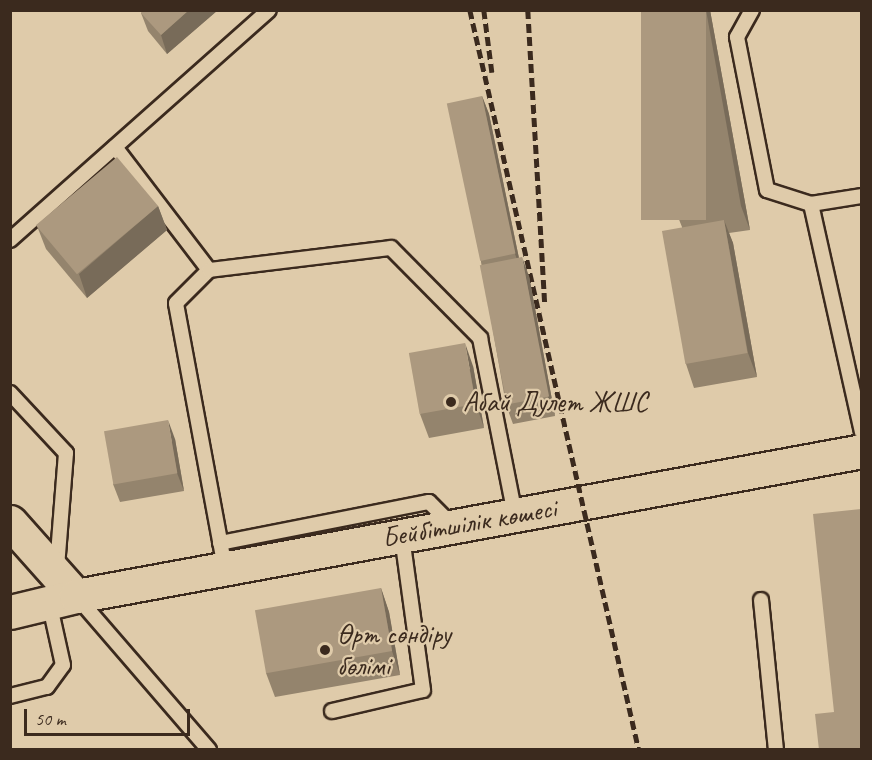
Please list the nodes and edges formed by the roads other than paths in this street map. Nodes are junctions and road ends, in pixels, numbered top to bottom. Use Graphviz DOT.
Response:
graph roads {
  1 [pos="269,10"];
  2 [pos="752,10"];
  3 [pos="115,147"];
  4 [pos="861,196"];
  5 [pos="811,204"];
  6 [pos="10,240"];
  7 [pos="209,270"];
  8 [pos="10,393"];
  9 [pos="861,432"];
  10 [pos="861,451"];
  11 [pos="514,515"];
  12 [pos="10,522"];
  13 [pos="454,526"];
  14 [pos="402,536"];
  15 [pos="223,556"];
  16 [pos="60,590"];
  17 [pos="761,600"];
  18 [pos="10,612"];
  19 [pos="10,696"];
  20 [pos="332,711"];
  21 [pos="209,750"];
  22 [pos="776,750"];
  1 -- 3 [label="lane"];
  2 -- 5 [label="lane"];
  3 -- 6 [label="lane"];
  3 -- 7 [label="lane"];
  4 -- 5 [label="lane"];
  5 -- 9 [label="lane"];
  7 -- 11 [label="lane"];
  7 -- 15 [label="lane"];
  8 -- 16 [label="lane"];
  10 -- 11 [label="street, Бейбітшілік көшесі"];
  11 -- 13 [label="street, Бейбітшілік көшесі"];
  12 -- 16 [label="street"];
  13 -- 14 [label="street, Бейбітшілік көшесі"];
  13 -- 15 [label="lane"];
  14 -- 15 [label="street, Бейбітшілік көшесі"];
  14 -- 20 [label="lane"];
  15 -- 16 [label="street, Бейбітшілік көшесі"];
  16 -- 18 [label="street, Бейбітшілік көшесі"];
  16 -- 19 [label="lane"];
  16 -- 21 [label="lane"];
  17 -- 22 [label="lane"];
}
